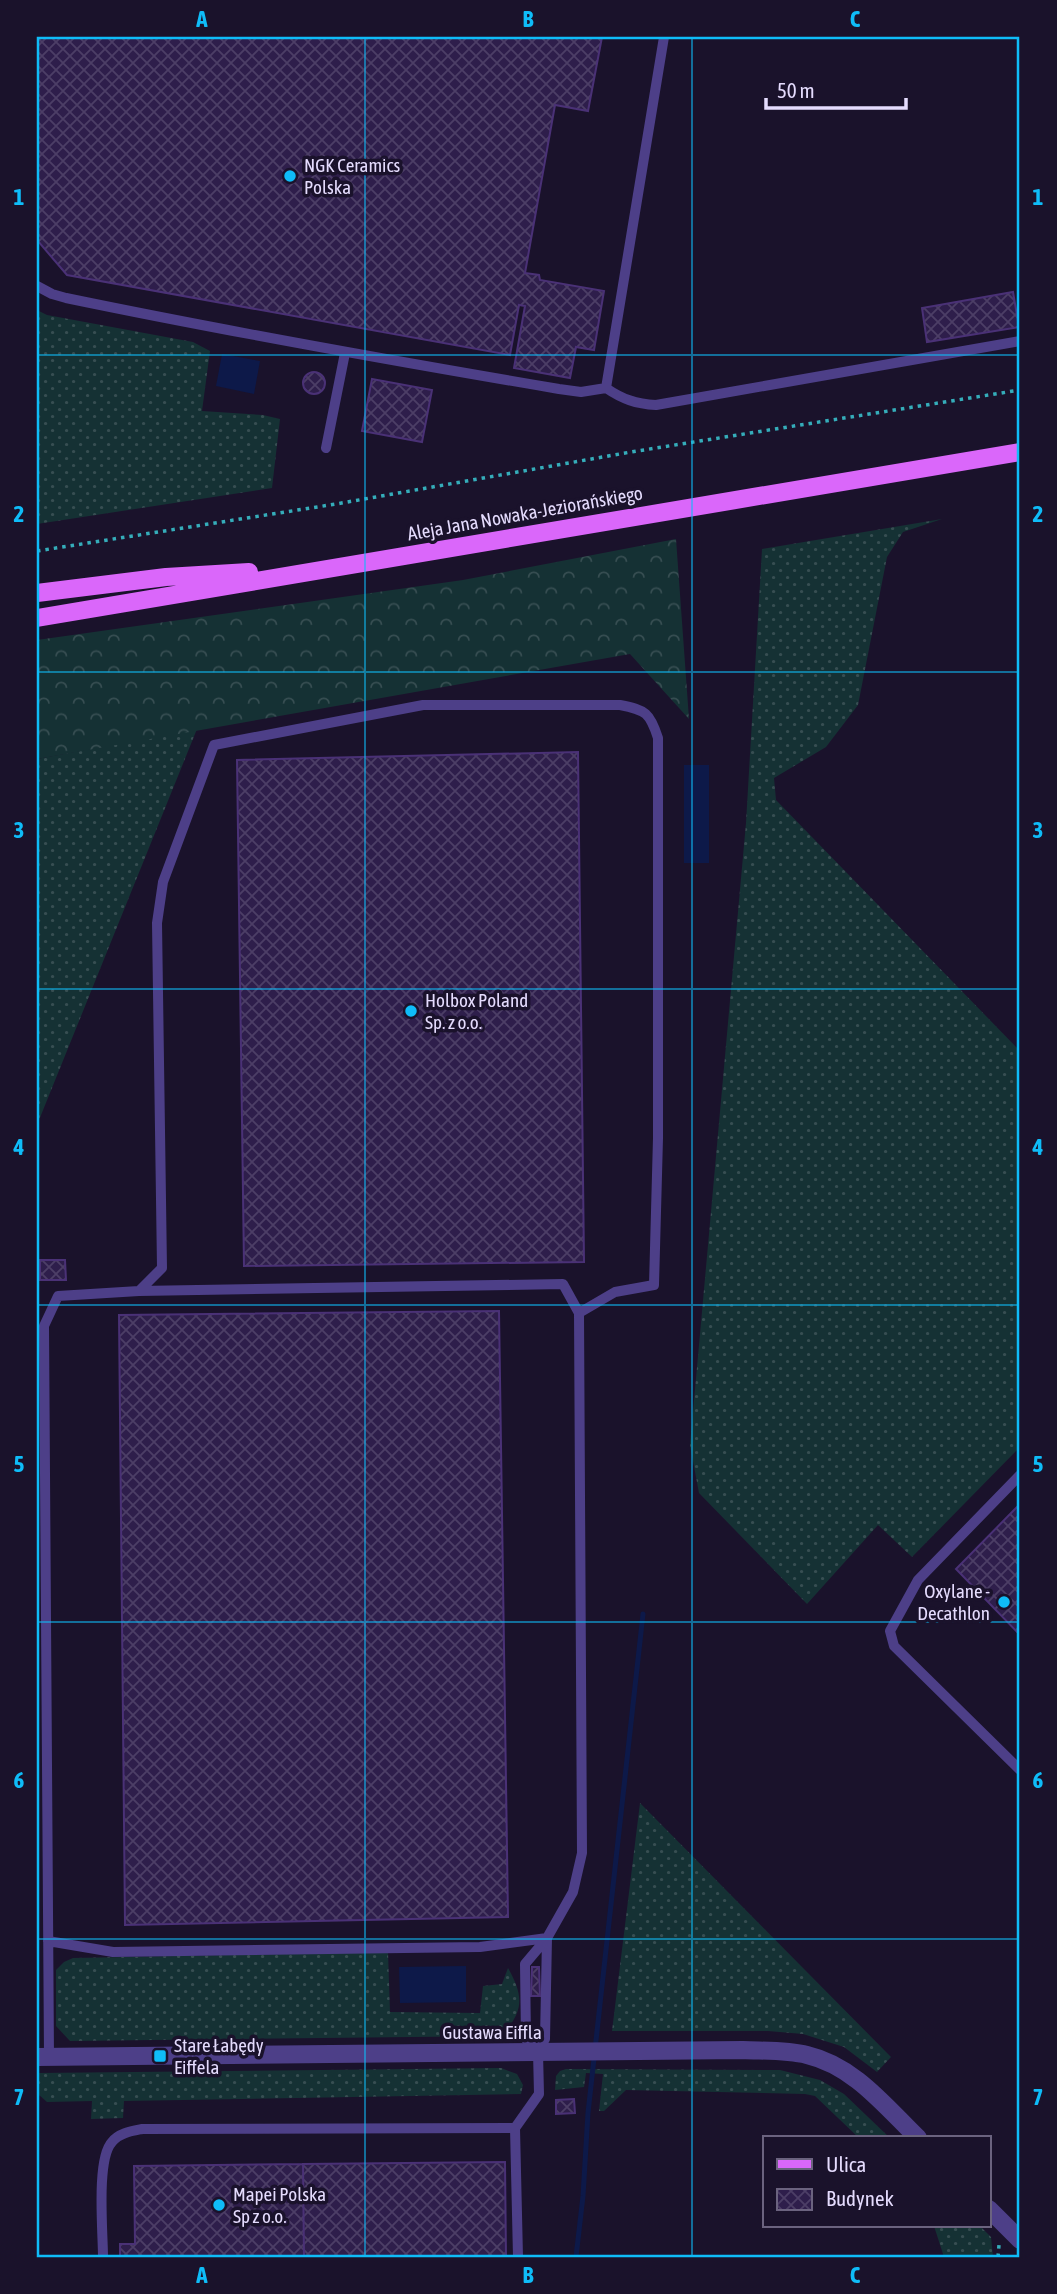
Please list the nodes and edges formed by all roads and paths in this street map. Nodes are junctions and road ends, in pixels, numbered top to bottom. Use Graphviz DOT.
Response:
graph roads {
  1 [pos="664,37"];
  2 [pos="37,286"];
  3 [pos="1020,341"];
  4 [pos="345,353"];
  5 [pos="606,388"];
  6 [pos="1020,390"];
  7 [pos="326,448"];
  8 [pos="1020,452"];
  9 [pos="37,551"];
  10 [pos="332,567"];
  11 [pos="37,593"];
  12 [pos="37,618"];
  13 [pos="139,1291"];
  14 [pos="579,1313"];
  15 [pos="1020,1475"];
  16 [pos="1020,1770"];
  17 [pos="547,1938"];
  18 [pos="48,1941"];
  19 [pos="538,2052"];
  20 [pos="43,2057"];
  21 [pos="515,2127"];
  22 [pos="916,2136"];
  23 [pos="990,2210"];
  24 [pos="1020,2240"];
  25 [pos="103,2257"];
  26 [pos="518,2257"];
  1 -- 5 [label="lane"];
  2 -- 4 [label="lane"];
  3 -- 5 [label="lane"];
  4 -- 5 [label="lane"];
  4 -- 7 [label="lane"];
  6 -- 9 [label="path"];
  8 -- 10 [label="main road, Aleja Jana Nowaka-Jeziorańskiego"];
  10 -- 11 [label="main road"];
  10 -- 12 [label="main road, Aleja Jana Nowaka-Jeziorańskiego"];
  13 -- 14 [label="lane"];
  13 -- 14 [label="lane"];
  13 -- 18 [label="lane"];
  14 -- 17 [label="lane"];
  15 -- 16 [label="lane"];
  17 -- 18 [label="lane"];
  17 -- 19 [label="lane"];
  17 -- 19 [label="lane"];
  18 -- 20 [label="lane"];
  19 -- 20 [label="street, Gustawa Eiffla"];
  19 -- 21 [label="lane"];
  19 -- 22 [label="street, Gustawa Eiffla"];
  21 -- 25 [label="lane"];
  21 -- 26 [label="lane"];
  23 -- 24 [label="street"];
}
